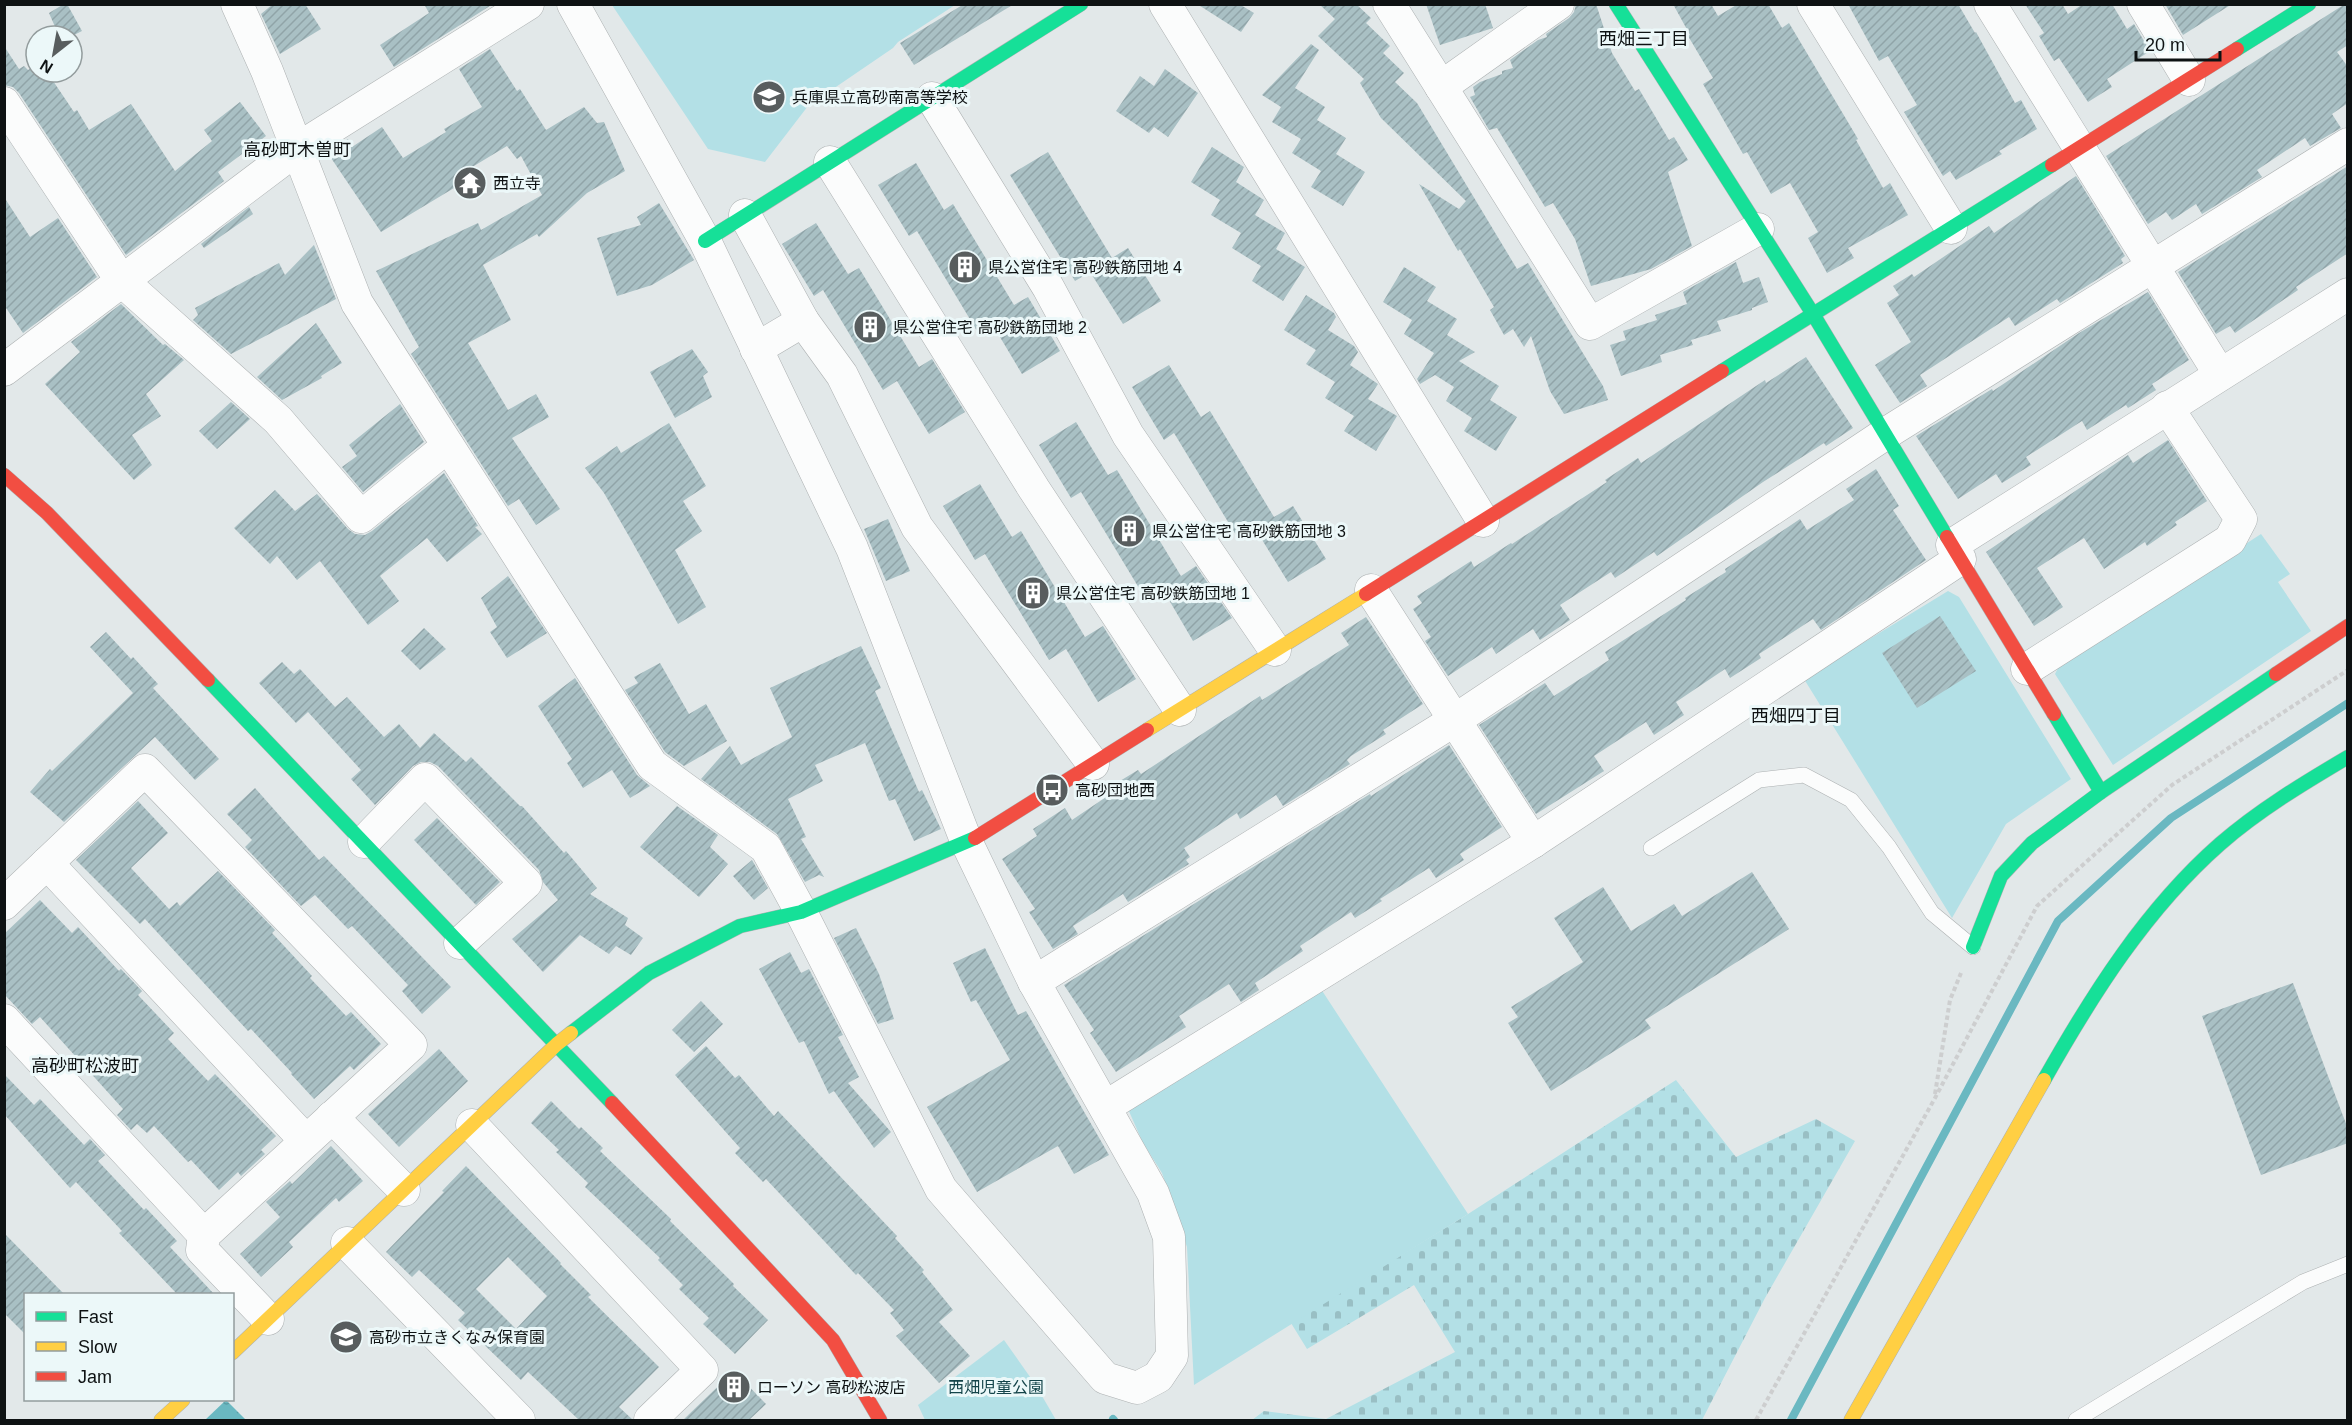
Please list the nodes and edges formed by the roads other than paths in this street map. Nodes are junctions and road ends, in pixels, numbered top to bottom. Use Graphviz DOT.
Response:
graph roads {
  1 [pos="237,4"];
  2 [pos="528,4"];
  3 [pos="573,4"];
  4 [pos="1081,4"];
  5 [pos="1165,4"];
  6 [pos="1389,4"];
  7 [pos="1558,4"];
  8 [pos="1616,4"];
  9 [pos="1813,4"];
  10 [pos="1990,4"];
  11 [pos="2143,4"];
  12 [pos="2296,8"];
  13 [pos="2189,80"];
  14 [pos="1441,87"];
  15 [pos="932,98"];
  16 [pos="4,103"];
  17 [pos="2348,144"];
  18 [pos="2079,148"];
  19 [pos="297,149"];
  20 [pos="830,162"];
  21 [pos="746,215"];
  22 [pos="1951,228"];
  23 [pos="1758,229"];
  24 [pos="705,240"];
  25 [pos="2152,266"];
  26 [pos="121,280"];
  27 [pos="2348,294"];
  28 [pos="1813,314"];
  29 [pos="803,321"];
  30 [pos="756,349"];
  31 [pos="4,370"];
  32 [pos="2220,374"];
  33 [pos="2167,407"];
  34 [pos="1885,434"];
  35 [pos="448,446"];
  36 [pos="4,475"];
  37 [pos="1483,521"];
  38 [pos="1956,552"];
  39 [pos="1371,590"];
  40 [pos="2348,626"];
  41 [pos="1275,650"];
  42 [pos="2026,669"];
  43 [pos="1180,710"];
  44 [pos="1455,720"];
  45 [pos="2348,757"];
  46 [pos="1093,764"];
  47 [pos="2102,792"];
  48 [pos="364,842"];
  49 [pos="1533,842"];
  50 [pos="967,843"];
  51 [pos="1652,848"];
  52 [pos="47,863"];
  53 [pos="4,904"];
  54 [pos="801,912"];
  55 [pos="460,943"];
  56 [pos="1972,947"];
  57 [pos="1034,982"];
  58 [pos="4,1020"];
  59 [pos="557,1044"];
  60 [pos="1105,1107"];
  61 [pos="332,1117"];
  62 [pos="472,1125"];
  63 [pos="306,1142"];
  64 [pos="404,1190"];
  65 [pos="204,1235"];
  66 [pos="347,1243"];
  67 [pos="2348,1264"];
  68 [pos="268,1319"];
  69 [pos="234,1351"];
  70 [pos="182,1401"];
  71 [pos="161,1420"];
  72 [pos="519,1420"];
  73 [pos="650,1420"];
  74 [pos="880,1420"];
  75 [pos="1851,1420"];
  76 [pos="2076,1420"];
  1 -- 19 [label="street"];
  2 -- 19 [label="street"];
  3 -- 24 [label="street"];
  4 -- 15 [label="street"];
  5 -- 37 [label="street"];
  6 -- 14 [label="street"];
  7 -- 14 [label="street"];
  8 -- 23 [label="street"];
  9 -- 22 [label="street"];
  10 -- 18 [label="street"];
  11 -- 13 [label="street"];
  12 -- 13 [label="street"];
  13 -- 18 [label="street"];
  14 -- 23 [label="street"];
  15 -- 20 [label="street"];
  15 -- 41 [label="street"];
  16 -- 26 [label="street"];
  17 -- 25 [label="street"];
  18 -- 22 [label="street"];
  18 -- 25 [label="street"];
  19 -- 26 [label="street"];
  19 -- 35 [label="street"];
  20 -- 21 [label="street"];
  20 -- 43 [label="street"];
  21 -- 24 [label="street"];
  21 -- 29 [label="street"];
  22 -- 28 [label="street"];
  23 -- 28 [label="street"];
  24 -- 30 [label="street"];
  25 -- 32 [label="street"];
  25 -- 34 [label="street"];
  26 -- 31 [label="street"];
  26 -- 35 [label="street"];
  27 -- 32 [label="street"];
  28 -- 34 [label="street"];
  28 -- 37 [label="street"];
  29 -- 30 [label="street"];
  29 -- 46 [label="street"];
  30 -- 50 [label="street"];
  32 -- 33 [label="street"];
  33 -- 38 [label="street"];
  33 -- 42 [label="street"];
  34 -- 38 [label="street"];
  34 -- 44 [label="street"];
  35 -- 54 [label="street"];
  36 -- 48 [label="street"];
  37 -- 39 [label="street"];
  38 -- 42 [label="street"];
  38 -- 49 [label="street"];
  39 -- 41 [label="street"];
  39 -- 44 [label="street"];
  40 -- 47 [label="street"];
  41 -- 43 [label="street"];
  42 -- 47 [label="street"];
  43 -- 46 [label="street"];
  44 -- 49 [label="street"];
  44 -- 57 [label="street"];
  45 -- 75 [label="street"];
  46 -- 50 [label="street"];
  47 -- 56 [label="street"];
  48 -- 55 [label="street"];
  48 -- 55 [label="street"];
  49 -- 60 [label="street"];
  50 -- 54 [label="street"];
  50 -- 57 [label="street"];
  51 -- 56 [label="lane"];
  52 -- 53 [label="street"];
  52 -- 61 [label="street"];
  52 -- 63 [label="street"];
  54 -- 59 [label="street"];
  54 -- 60 [label="street"];
  55 -- 59 [label="street"];
  57 -- 60 [label="street"];
  58 -- 65 [label="street"];
  59 -- 62 [label="street"];
  59 -- 74 [label="street"];
  61 -- 63 [label="street"];
  61 -- 64 [label="street"];
  62 -- 64 [label="street"];
  62 -- 73 [label="street"];
  63 -- 65 [label="street"];
  64 -- 66 [label="street"];
  65 -- 68 [label="street"];
  66 -- 68 [label="street"];
  66 -- 72 [label="street"];
  67 -- 76 [label="lane"];
  68 -- 69 [label="street"];
  70 -- 71 [label="street"];
}
